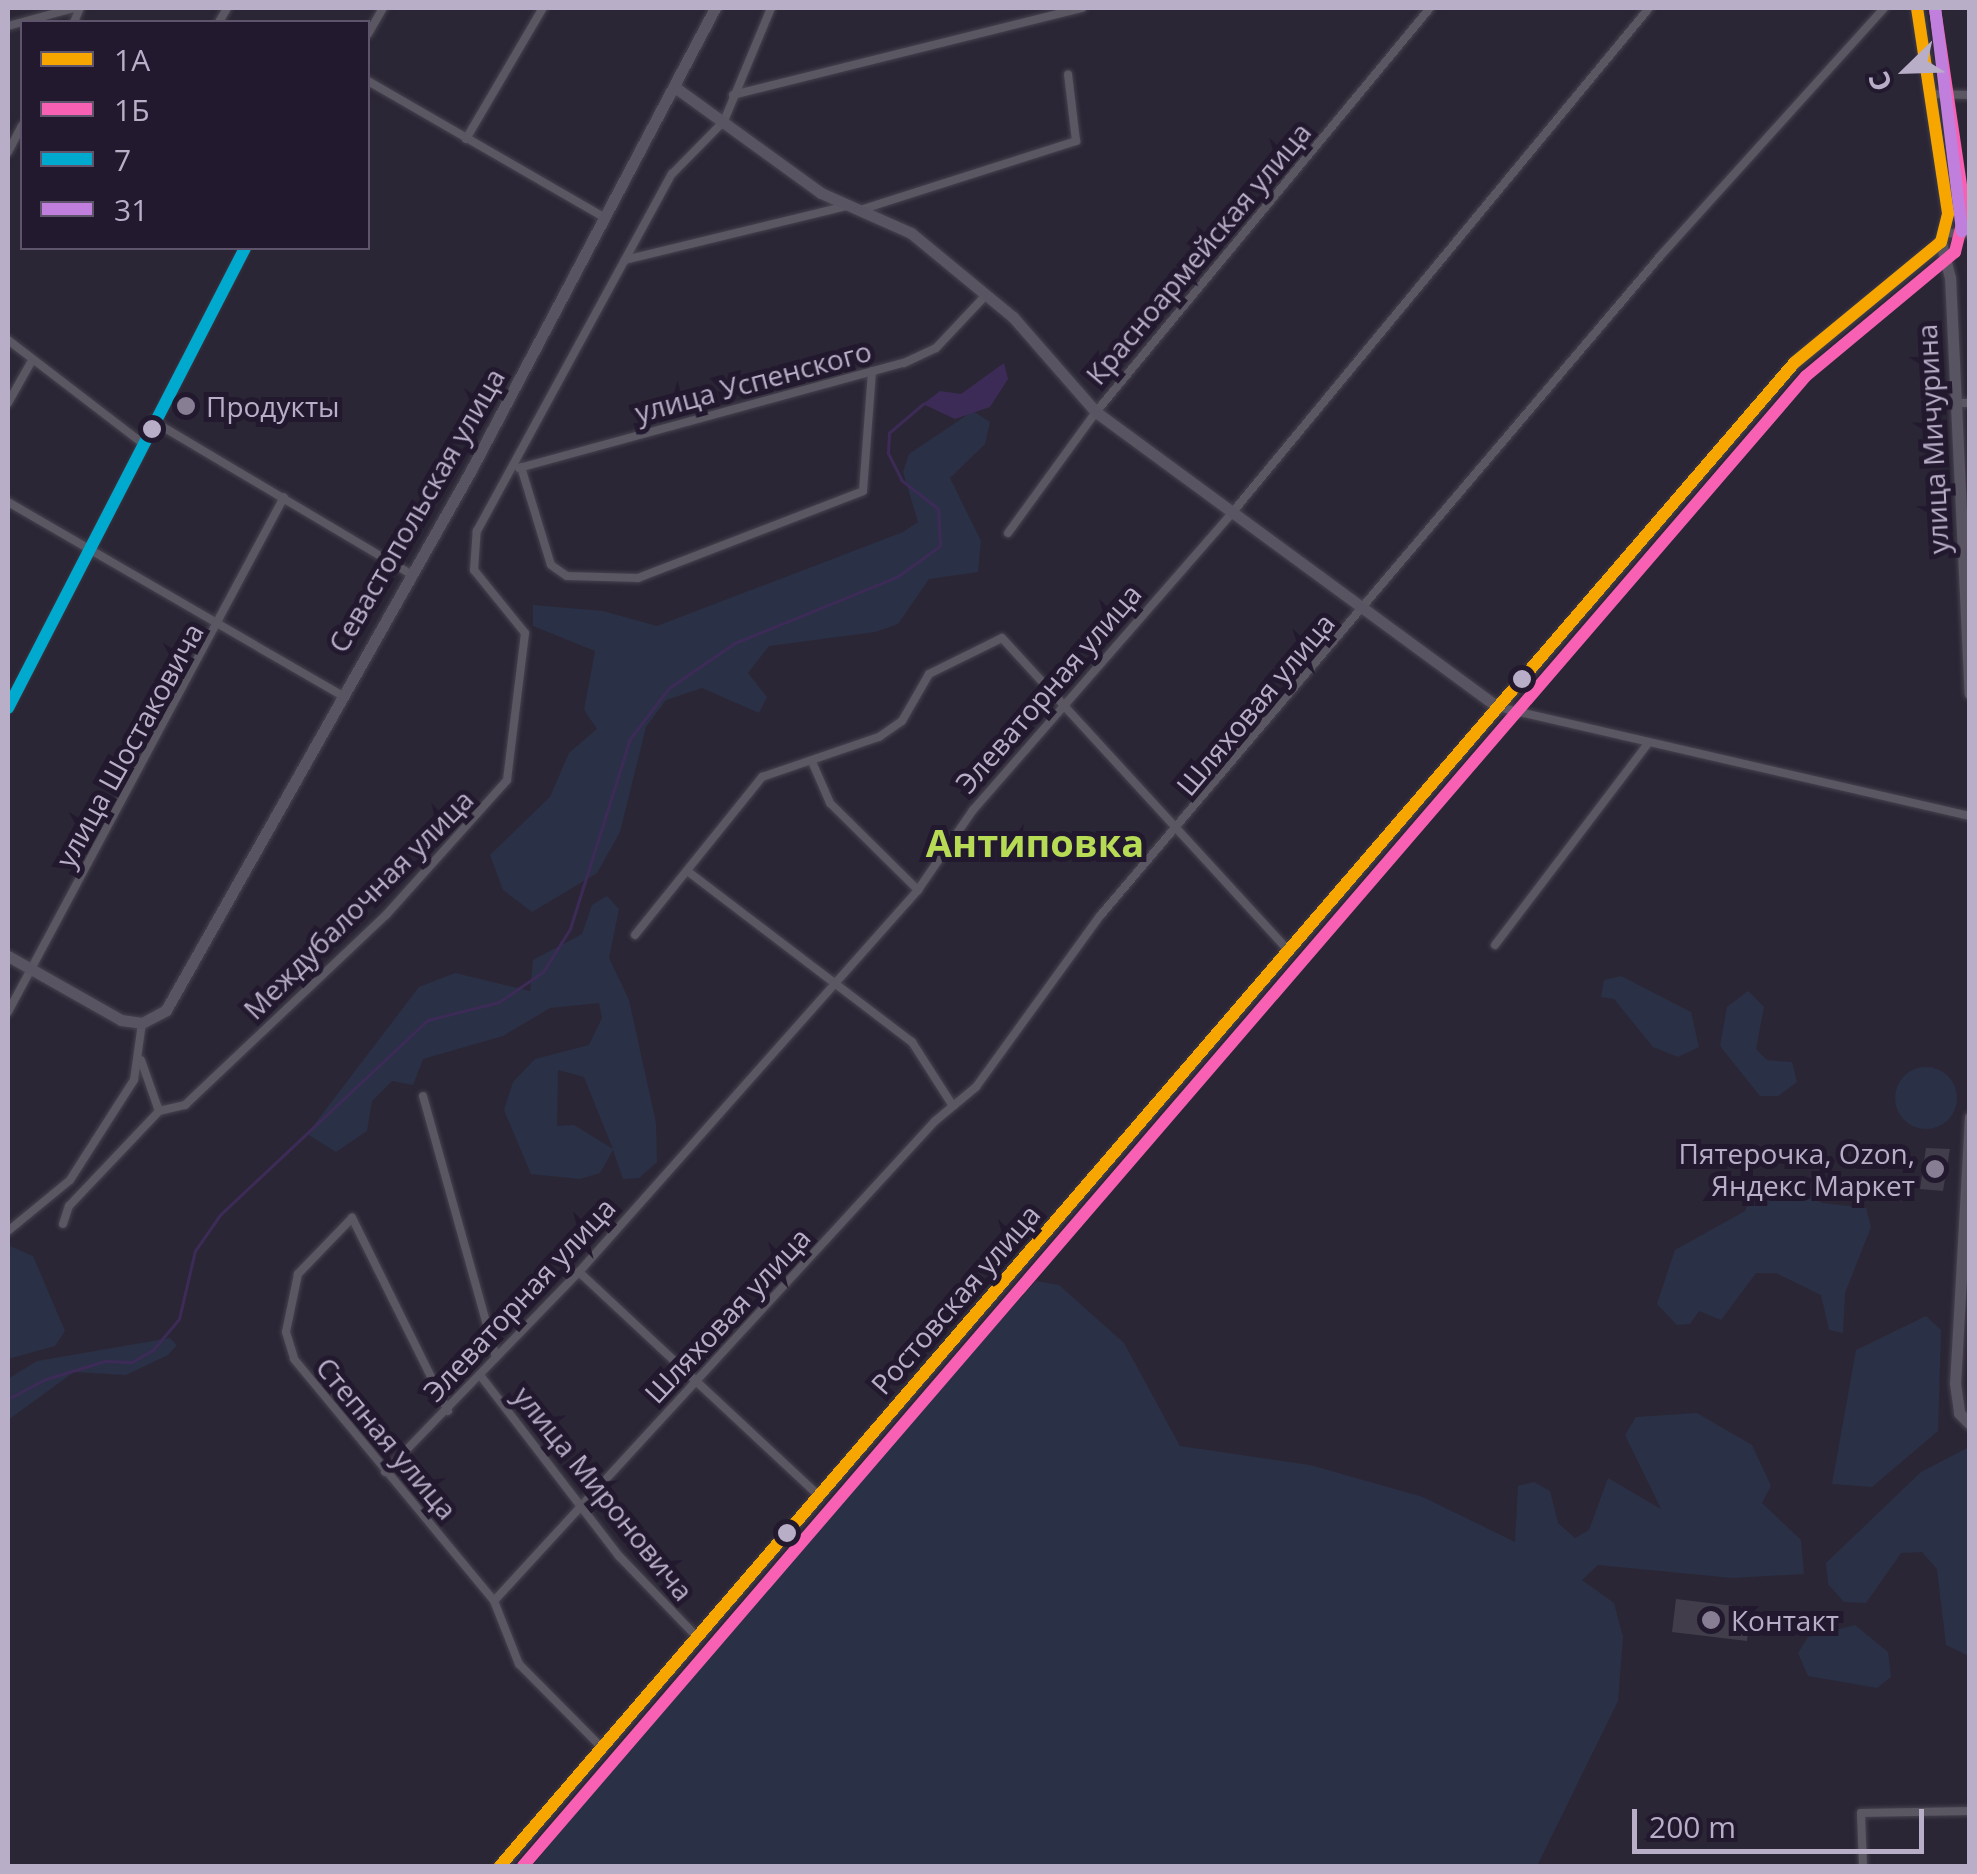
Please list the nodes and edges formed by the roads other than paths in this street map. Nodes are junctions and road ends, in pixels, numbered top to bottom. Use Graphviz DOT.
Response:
graph roads {
  1 [pos="77,8"];
  2 [pos="383,8"];
  3 [pos="543,8"];
  4 [pos="716,8"];
  5 [pos="771,8"];
  6 [pos="1082,8"];
  7 [pos="1430,8"];
  8 [pos="1649,8"];
  9 [pos="1884,8"];
  10 [pos="1917,8"];
  11 [pos="31,20"];
  12 [pos="370,31"];
  13 [pos="1068,74"];
  14 [pos="370,81"];
  15 [pos="676,88"];
  16 [pos="1930,94"];
  17 [pos="733,95"];
  18 [pos="1970,95"];
  19 [pos="724,120"];
  20 [pos="20,130"];
  21 [pos="466,139"];
  22 [pos="8,152"];
  23 [pos="846,206"];
  24 [pos="860,210"];
  25 [pos="605,218"];
  26 [pos="1970,234"];
  27 [pos="1943,238"];
  28 [pos="244,250"];
  29 [pos="625,260"];
  30 [pos="986,295"];
  31 [pos="8,340"];
  32 [pos="30,364"];
  33 [pos="872,371"];
  34 [pos="8,403"];
  35 [pos="1954,403"];
  36 [pos="1970,403"];
  37 [pos="1096,412"];
  38 [pos="153,421"];
  39 [pos="142,443"];
  40 [pos="521,468"];
  41 [pos="509,471"];
  42 [pos="284,496"];
  43 [pos="8,502"];
  44 [pos="1232,513"];
  45 [pos="1008,533"];
  46 [pos="93,551"];
  47 [pos="409,573"];
  48 [pos="1365,610"];
  49 [pos="220,624"];
  50 [pos="1968,647"];
  51 [pos="339,694"];
  52 [pos="1970,694"];
  53 [pos="1065,698"];
  54 [pos="8,708"];
  55 [pos="1498,708"];
  56 [pos="1647,745"];
  57 [pos="813,764"];
  58 [pos="1970,816"];
  59 [pos="1180,827"];
  60 [pos="690,874"];
  61 [pos="918,890"];
  62 [pos="635,935"];
  63 [pos="1495,945"];
  64 [pos="1289,950"];
  65 [pos="8,956"];
  66 [pos="31,970"];
  67 [pos="830,982"];
  68 [pos="8,1012"];
  69 [pos="142,1023"];
  70 [pos="141,1060"];
  71 [pos="424,1096"];
  72 [pos="953,1106"];
  73 [pos="159,1111"];
  74 [pos="1970,1117"];
  75 [pos="1967,1213"];
  76 [pos="63,1224"];
  77 [pos="8,1231"];
  78 [pos="579,1272"];
  79 [pos="496,1357"];
  80 [pos="480,1375"];
  81 [pos="694,1384"];
  82 [pos="448,1411"];
  83 [pos="1967,1422"];
  84 [pos="385,1472"];
  85 [pos="818,1496"];
  86 [pos="580,1508"];
  87 [pos="494,1601"];
  88 [pos="697,1637"];
  89 [pos="604,1749"];
  90 [pos="1970,1811"];
  91 [pos="500,1866"];
  92 [pos="1863,1866"];
  1 -- 11 [label="street"];
  2 -- 12 [label="street"];
  3 -- 21 [label="street"];
  4 -- 15 [label="street, Севастопольская улица"];
  5 -- 17 [label="street"];
  6 -- 17 [label="street"];
  7 -- 37 [label="street, Красноармейская улица"];
  8 -- 44 [label="street, Элеваторная улица"];
  9 -- 48 [label="street, Шляховая улица"];
  10 -- 16 [label="street, улица Мичурина"];
  13 -- 24 [label="street"];
  14 -- 21 [label="street"];
  15 -- 19 [label="street"];
  15 -- 25 [label="street, Севастопольская улица"];
  16 -- 18 [label="street"];
  16 -- 27 [label="street, улица Мичурина"];
  17 -- 19 [label="street"];
  19 -- 23 [label="street"];
  19 -- 29 [label="street"];
  20 -- 22 [label="street"];
  21 -- 25 [label="street"];
  23 -- 24 [label="street"];
  23 -- 29 [label="street"];
  24 -- 30 [label="street"];
  25 -- 47 [label="street, Севастопольская улица"];
  26 -- 27 [label="street"];
  27 -- 35 [label="street, улица Мичурина"];
  27 -- 55 [label="street, Ростовская улица"];
  28 -- 38 [label="street"];
  29 -- 41 [label="street"];
  30 -- 33 [label="street, улица Успенского"];
  30 -- 37 [label="street"];
  31 -- 32 [label="street"];
  32 -- 34 [label="street"];
  32 -- 39 [label="street"];
  33 -- 40 [label="street, улица Успенского"];
  33 -- 40 [label="street"];
  35 -- 36 [label="street"];
  35 -- 50 [label="street, улица Мичурина"];
  37 -- 44 [label="street"];
  37 -- 45 [label="street, Красноармейская улица"];
  38 -- 39 [label="street"];
  38 -- 42 [label="street"];
  39 -- 46 [label="street"];
  40 -- 41 [label="street, улица Успенского"];
  41 -- 73 [label="street, Междубалочная улица"];
  42 -- 47 [label="street"];
  42 -- 49 [label="street, улица Шостаковича"];
  43 -- 46 [label="street"];
  44 -- 48 [label="street"];
  44 -- 53 [label="street, Элеваторная улица"];
  46 -- 49 [label="street"];
  46 -- 54 [label="street"];
  47 -- 51 [label="street, Севастопольская улица"];
  48 -- 55 [label="street"];
  48 -- 59 [label="street, Шляховая улица"];
  49 -- 51 [label="street"];
  49 -- 66 [label="street, улица Шостаковича"];
  50 -- 52 [label="street, улица Мичурина"];
  51 -- 69 [label="street, Севастопольская улица"];
  53 -- 57 [label="street"];
  53 -- 59 [label="street"];
  53 -- 61 [label="street, Элеваторная улица"];
  55 -- 56 [label="street"];
  55 -- 64 [label="street, Ростовская улица"];
  56 -- 58 [label="street"];
  56 -- 63 [label="street"];
  57 -- 60 [label="street"];
  57 -- 61 [label="street"];
  59 -- 64 [label="street"];
  59 -- 72 [label="street, Шляховая улица"];
  60 -- 62 [label="street"];
  60 -- 67 [label="street"];
  61 -- 67 [label="street, Элеваторная улица"];
  64 -- 85 [label="street, Ростовская улица"];
  65 -- 66 [label="street"];
  66 -- 68 [label="street, улица Шостаковича"];
  66 -- 69 [label="street"];
  67 -- 72 [label="street"];
  67 -- 78 [label="street, Элеваторная улица"];
  69 -- 70 [label="street"];
  70 -- 73 [label="street"];
  70 -- 77 [label="street"];
  71 -- 79 [label="street, улица Мироновича"];
  72 -- 81 [label="street, Шляховая улица"];
  73 -- 76 [label="street"];
  74 -- 75 [label="street"];
  75 -- 83 [label="street"];
  78 -- 79 [label="street, Элеваторная улица"];
  78 -- 81 [label="street"];
  79 -- 80 [label="street, Элеваторная улица"];
  80 -- 82 [label="street, Элеваторная улица"];
  80 -- 86 [label="street, улица Мироновича"];
  81 -- 85 [label="street"];
  81 -- 86 [label="street, Шляховая улица"];
  82 -- 84 [label="street, Элеваторная улица"];
  82 -- 84 [label="street, Степная улица"];
  84 -- 87 [label="street, Степная улица"];
  85 -- 88 [label="street, Ростовская улица"];
  86 -- 87 [label="street, Шляховая улица"];
  86 -- 88 [label="street, улица Мироновича"];
  87 -- 89 [label="street, Степная улица"];
  88 -- 89 [label="street, Ростовская улица"];
  89 -- 91 [label="street, Ростовская улица"];
  90 -- 92 [label="street"];
}
